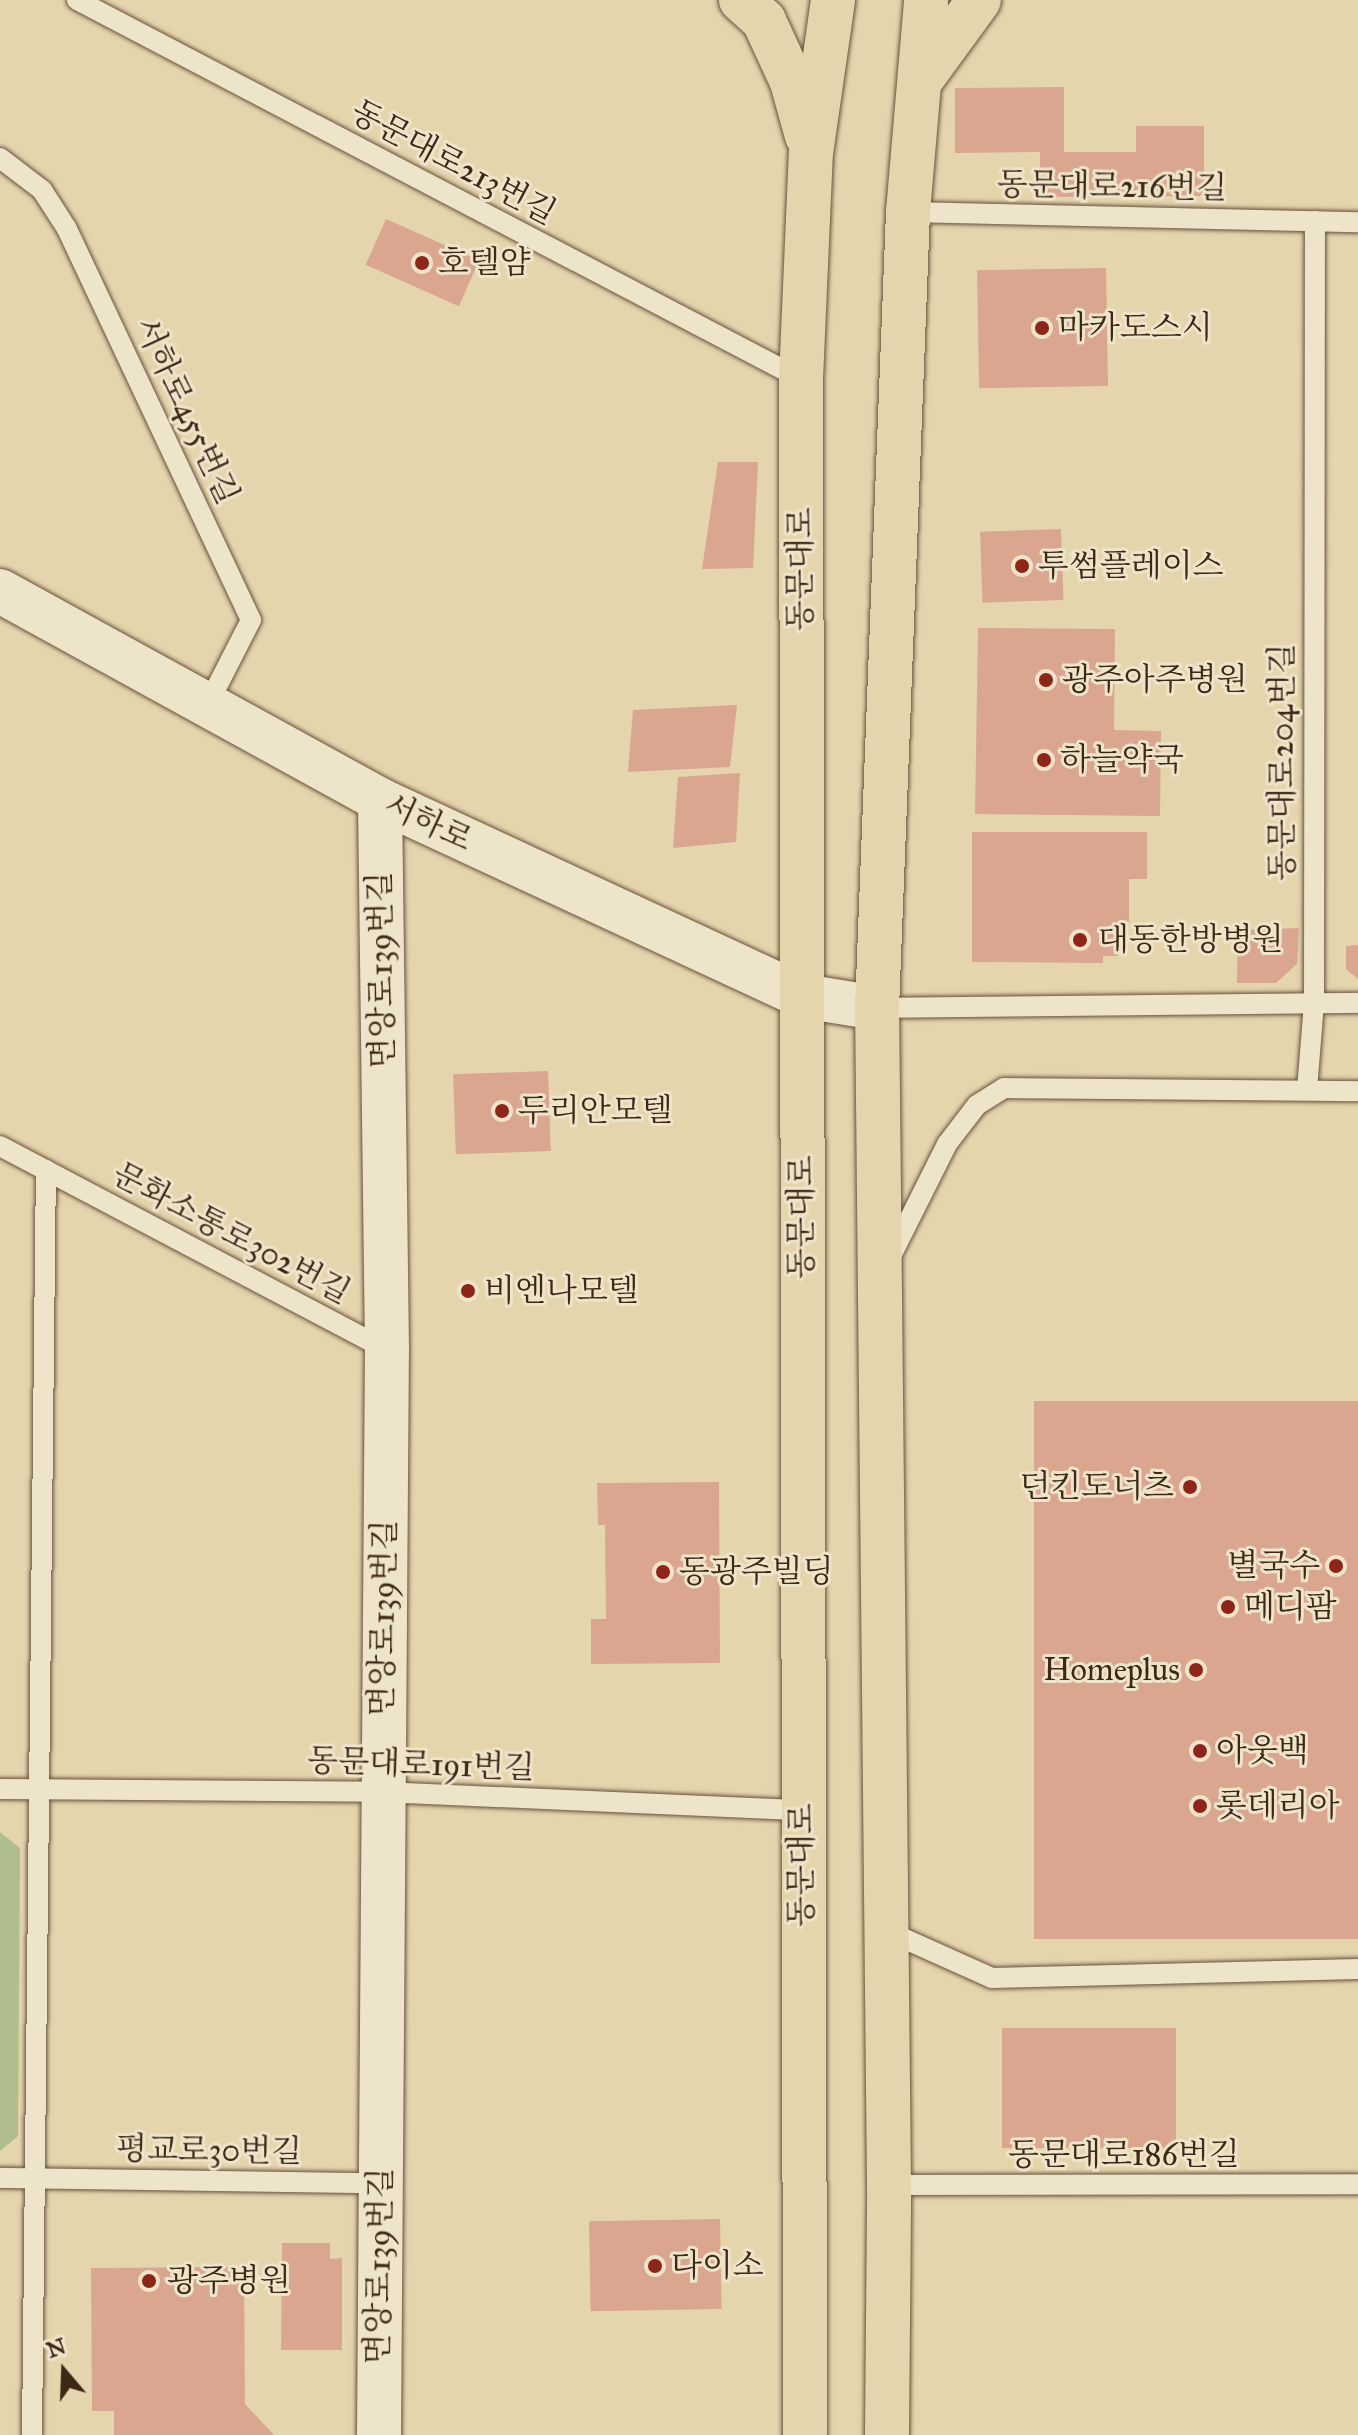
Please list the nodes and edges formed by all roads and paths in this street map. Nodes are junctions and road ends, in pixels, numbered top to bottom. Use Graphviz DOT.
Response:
graph roads {
  1 [pos="77,0"];
  2 [pos="741,0"];
  3 [pos="833,0"];
  4 [pos="926,0"];
  5 [pos="979,0"];
  6 [pos="920,81"];
  7 [pos="811,153"];
  8 [pos="0,158"];
  9 [pos="908,212"];
  10 [pos="1315,221"];
  11 [pos="1358,222"];
  12 [pos="801,379"];
  13 [pos="0,591"];
  14 [pos="207,706"];
  15 [pos="380,800"];
  16 [pos="803,996"];
  17 [pos="1314,1003"];
  18 [pos="1358,1003"];
  19 [pos="877,1008"];
  20 [pos="1307,1090"];
  21 [pos="1358,1091"];
  22 [pos="0,1146"];
  23 [pos="46,1170"];
  24 [pos="880,1278"];
  25 [pos="387,1350"];
  26 [pos="37,1788"];
  27 [pos="0,1789"];
  28 [pos="382,1792"];
  29 [pos="802,1810"];
  30 [pos="887,1931"];
  31 [pos="1358,1969"];
  32 [pos="0,2178"];
  33 [pos="36,2179"];
  34 [pos="381,2183"];
  35 [pos="1358,2184"];
  36 [pos="889,2185"];
  37 [pos="32,2435"];
  38 [pos="379,2435"];
  39 [pos="805,2435"];
  40 [pos="887,2435"];
  1 -- 12 [label="lane, 동문대로213번길"];
  2 -- 7 [label="main road"];
  3 -- 7 [label="main road, 동문대로"];
  4 -- 6 [label="main road"];
  5 -- 6 [label="main road"];
  6 -- 9 [label="main road"];
  7 -- 12 [label="main road, 동문대로"];
  8 -- 14 [label="lane, 서하로455번길"];
  9 -- 10 [label="lane, 동문대로216번길"];
  9 -- 19 [label="main road"];
  10 -- 11 [label="lane, 동문대로216번길"];
  10 -- 17 [label="lane, 동문대로204번길"];
  12 -- 16 [label="main road, 동문대로"];
  13 -- 14 [label="street, 서하로"];
  14 -- 15 [label="street, 서하로"];
  15 -- 16 [label="street, 서하로"];
  15 -- 25 [label="street, 면앙로139번길"];
  16 -- 19 [label="street, 서하로"];
  16 -- 29 [label="main road, 동문대로"];
  17 -- 18 [label="lane"];
  17 -- 19 [label="lane"];
  17 -- 20 [label="lane, 동문대로204번길"];
  19 -- 24 [label="main road"];
  20 -- 21 [label="lane"];
  20 -- 24 [label="lane"];
  22 -- 23 [label="lane, 문화소통로302번길"];
  23 -- 25 [label="lane, 문화소통로302번길"];
  23 -- 26 [label="lane"];
  24 -- 30 [label="main road"];
  25 -- 28 [label="street, 면앙로139번길"];
  26 -- 27 [label="lane, 동문대로191번길"];
  26 -- 28 [label="lane, 동문대로191번길"];
  26 -- 33 [label="lane"];
  28 -- 29 [label="lane, 동문대로191번길"];
  28 -- 34 [label="street, 면앙로139번길"];
  29 -- 39 [label="main road, 동문대로"];
  30 -- 31 [label="lane"];
  30 -- 36 [label="main road"];
  32 -- 33 [label="lane, 평교로30번길"];
  33 -- 34 [label="lane, 평교로30번길"];
  33 -- 37 [label="lane"];
  34 -- 38 [label="street, 면앙로139번길"];
  35 -- 36 [label="lane, 동문대로186번길"];
  36 -- 40 [label="main road"];
}
